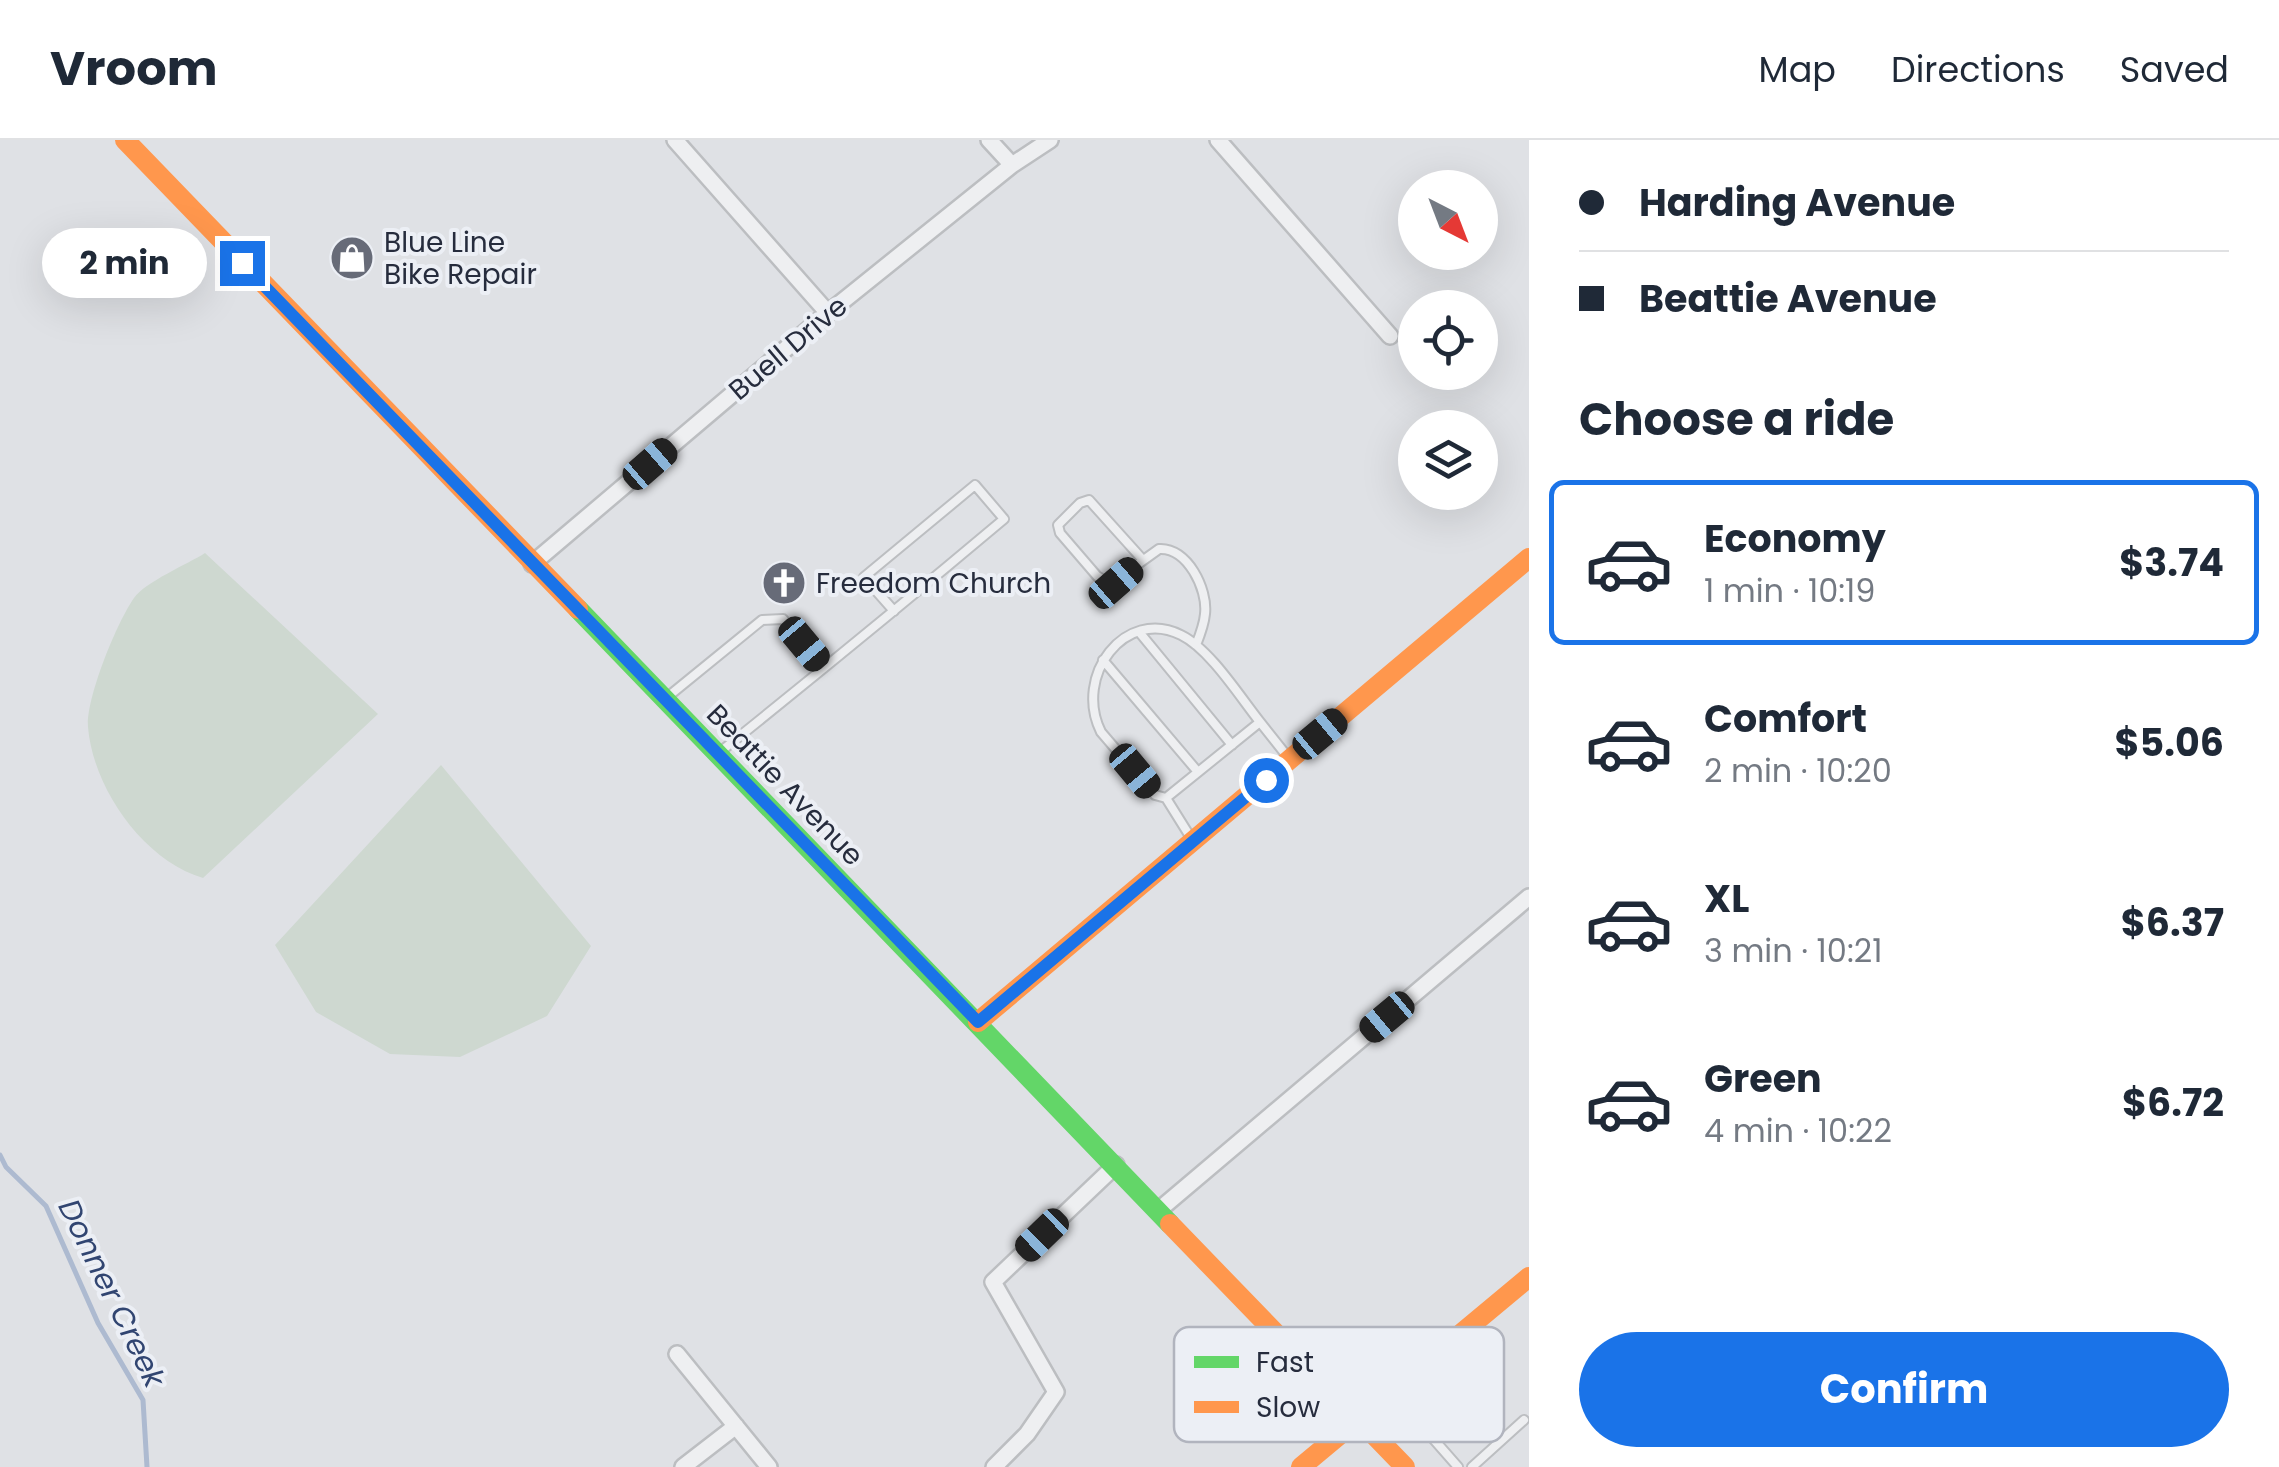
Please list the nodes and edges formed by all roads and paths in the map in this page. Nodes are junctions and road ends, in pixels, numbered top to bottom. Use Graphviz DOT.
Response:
graph roads {
  1 [pos="125,140"];
  2 [pos="674,140"];
  3 [pos="989,140"];
  4 [pos="1050,140"];
  5 [pos="1218,140"];
  6 [pos="1012,165"];
  7 [pos="828,314"];
  8 [pos="1390,336"];
  9 [pos="1529,558"];
  10 [pos="1143,560"];
  11 [pos="532,564"];
  12 [pos="894,611"];
  13 [pos="1140,633"];
  14 [pos="1196,646"];
  15 [pos="1103,660"];
  16 [pos="824,668"];
  17 [pos="664,700"];
  18 [pos="1260,722"];
  19 [pos="1232,746"];
  20 [pos="717,755"];
  21 [pos="1290,760"];
  22 [pos="1198,772"];
  23 [pos="1166,798"];
  24 [pos="1192,841"];
  25 [pos="1529,896"];
  26 [pos="978,1022"];
  27 [pos="1116,1166"];
  28 [pos="1159,1210"];
  29 [pos="1529,1277"];
  30 [pos="1271,1327"];
  31 [pos="1470,1327"];
  32 [pos="677,1354"];
  33 [pos="1524,1420"];
  34 [pos="736,1426"];
  35 [pos="1504,1438"];
  36 [pos="1332,1442"];
  37 [pos="1381,1442"];
  38 [pos="1436,1442"];
  39 [pos="1500,1442"];
  40 [pos="682,1467"];
  41 [pos="769,1467"];
  42 [pos="994,1467"];
  43 [pos="1301,1467"];
  44 [pos="1405,1467"];
  45 [pos="1458,1467"];
  46 [pos="1472,1467"];
  1 -- 11 [label="street, Beattie Avenue"];
  2 -- 7 [label="street"];
  3 -- 6 [label="street"];
  4 -- 6 [label="street, Buell Drive"];
  5 -- 8 [label="street"];
  6 -- 7 [label="street, Buell Drive"];
  7 -- 11 [label="street, Buell Drive"];
  9 -- 21 [label="street"];
  10 -- 10 [label="lane"];
  10 -- 14 [label="lane"];
  11 -- 17 [label="street, Beattie Avenue"];
  12 -- 12 [label="lane"];
  12 -- 16 [label="lane"];
  13 -- 14 [label="lane"];
  13 -- 15 [label="lane"];
  13 -- 19 [label="lane"];
  14 -- 18 [label="lane"];
  15 -- 22 [label="lane"];
  15 -- 23 [label="lane"];
  16 -- 17 [label="lane"];
  16 -- 20 [label="lane"];
  17 -- 20 [label="street, Beattie Avenue"];
  18 -- 19 [label="lane"];
  18 -- 21 [label="lane"];
  19 -- 22 [label="lane"];
  20 -- 26 [label="street, Beattie Avenue"];
  21 -- 24 [label="street"];
  22 -- 23 [label="lane"];
  23 -- 24 [label="lane"];
  24 -- 26 [label="street"];
  25 -- 28 [label="street"];
  26 -- 27 [label="street, Beattie Avenue"];
  27 -- 28 [label="street, Beattie Avenue"];
  27 -- 42 [label="street"];
  28 -- 30 [label="street, Beattie Avenue"];
  29 -- 31 [label="street"];
  32 -- 34 [label="street"];
  33 -- 35 [label="lane"];
  34 -- 40 [label="street"];
  34 -- 41 [label="street"];
  36 -- 43 [label="street"];
  37 -- 44 [label="street, Beattie Avenue"];
  38 -- 45 [label="lane"];
  39 -- 46 [label="lane"];
}
